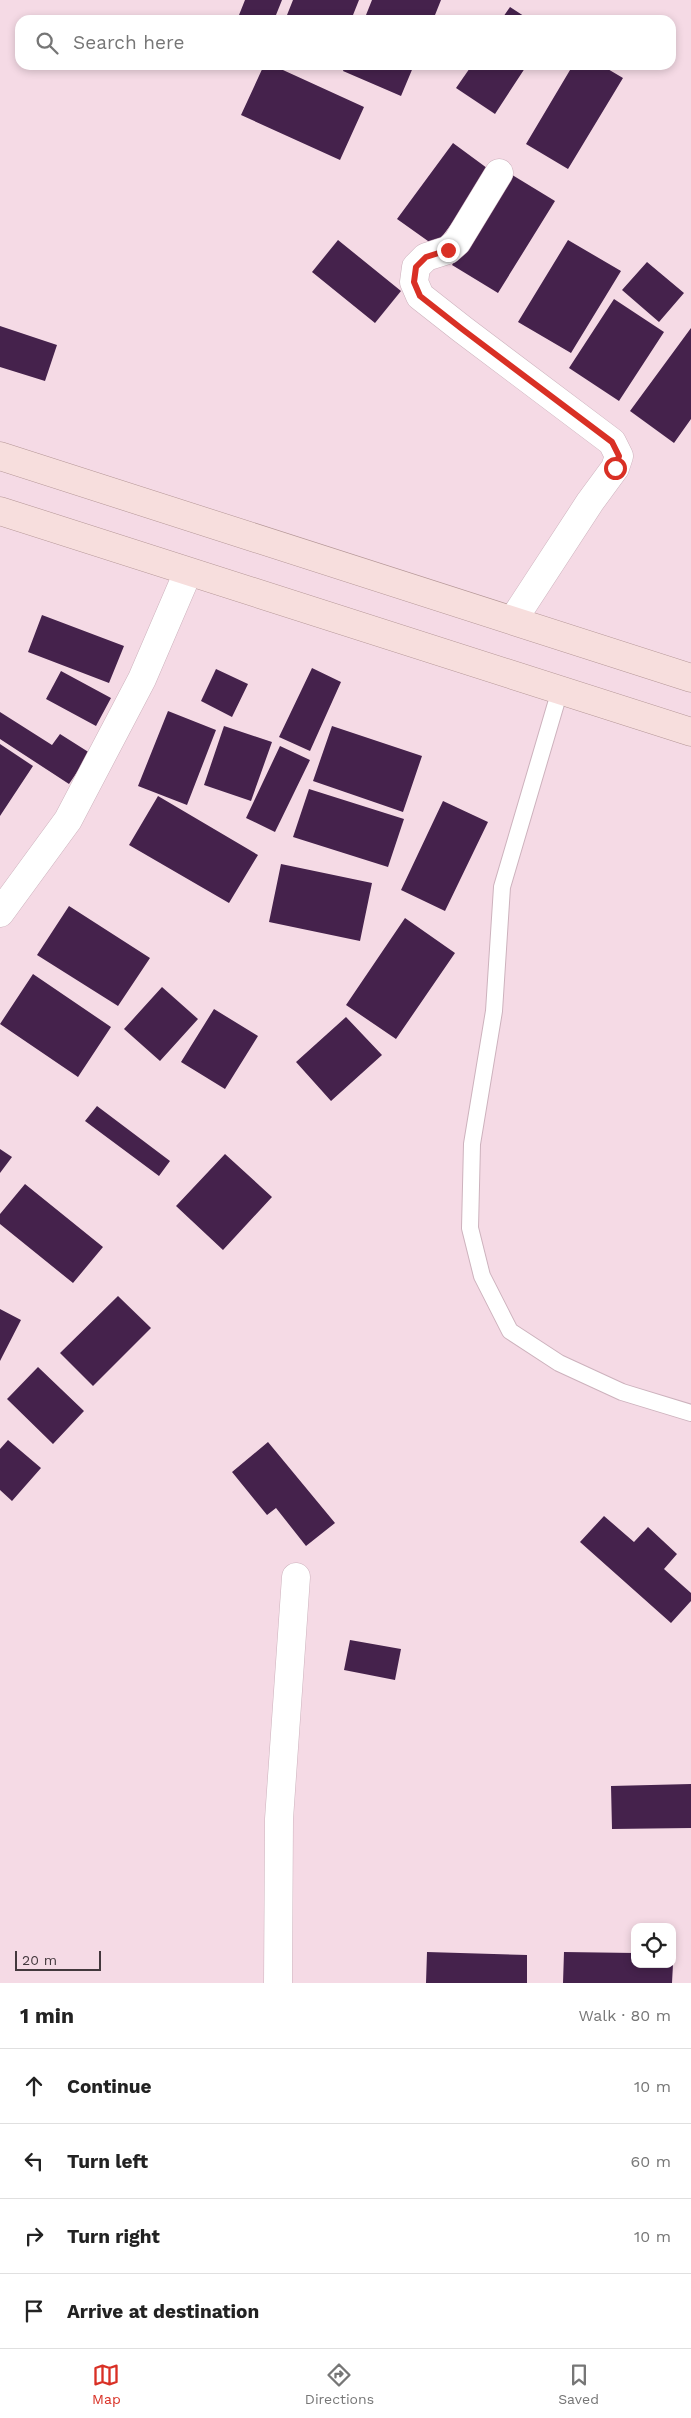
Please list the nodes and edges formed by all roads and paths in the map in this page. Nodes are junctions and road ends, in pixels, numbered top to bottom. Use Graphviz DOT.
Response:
graph roads {
  1 [pos="500,173"];
  2 [pos="0,456"];
  3 [pos="0,511"];
  4 [pos="188,572"];
  5 [pos="513,620"];
  6 [pos="691,678"];
  7 [pos="560,690"];
  8 [pos="691,732"];
  9 [pos="0,913"];
  10 [pos="691,1412"];
  11 [pos="296,1577"];
  12 [pos="278,1983"];
  1 -- 5 [label="street"];
  2 -- 5 [label="main road"];
  3 -- 4 [label="main road"];
  4 -- 7 [label="main road"];
  4 -- 9 [label="street"];
  5 -- 6 [label="main road"];
  7 -- 8 [label="main road"];
  7 -- 10 [label="lane"];
  11 -- 12 [label="street"];
}
